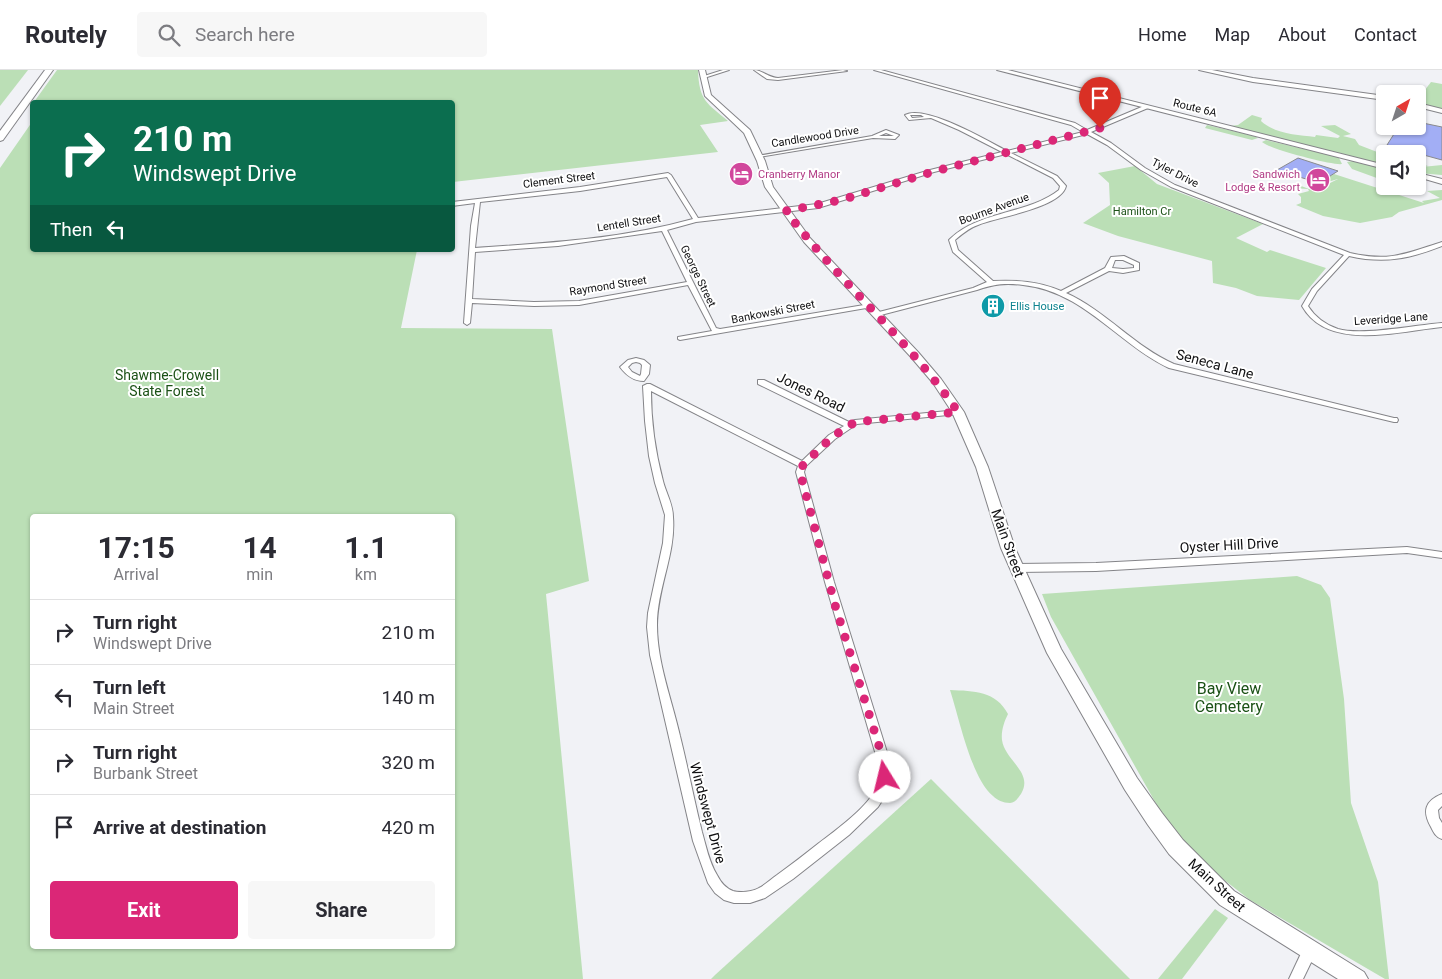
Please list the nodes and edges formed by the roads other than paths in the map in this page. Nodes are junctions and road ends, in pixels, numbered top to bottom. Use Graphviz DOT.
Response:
graph roads {
  1 [pos="49,70"];
  2 [pos="727,70"];
  3 [pos="756,70"];
  4 [pos="876,70"];
  5 [pos="1000,70"];
  6 [pos="1202,70"];
  7 [pos="846,71"];
  8 [pos="702,72"];
  9 [pos="818,72"];
  10 [pos="1376,97"];
  11 [pos="1146,107"];
  12 [pos="1426,107"];
  13 [pos="1442,111"];
  14 [pos="929,116"];
  15 [pos="1087,132"];
  16 [pos="0,138"];
  17 [pos="874,138"];
  18 [pos="1006,152"];
  19 [pos="759,156"];
  20 [pos="1376,165"];
  21 [pos="1426,177"];
  22 [pos="1442,182"];
  23 [pos="478,200"];
  24 [pos="455,204"];
  25 [pos="786,211"];
  26 [pos="696,220"];
  27 [pos="664,229"];
  28 [pos="1442,244"];
  29 [pos="474,250"];
  30 [pos="1348,254"];
  31 [pos="1108,269"];
  32 [pos="690,283"];
  33 [pos="991,283"];
  34 [pos="1063,292"];
  35 [pos="470,302"];
  36 [pos="874,310"];
  37 [pos="467,324"];
  38 [pos="1442,325"];
  39 [pos="717,330"];
  40 [pos="680,338"];
  41 [pos="761,382"];
  42 [pos="958,412"];
  43 [pos="1394,420"];
  44 [pos="849,425"];
  45 [pos="803,465"];
  46 [pos="1442,555"];
  47 [pos="1017,568"];
  48 [pos="1442,800"];
  49 [pos="1442,833"];
  50 [pos="1310,950"];
  51 [pos="1296,979"];
  52 [pos="1357,979"];
  1 -- 16 [label="highway"];
  2 -- 8 [label="street"];
  3 -- 9 [label="street"];
  4 -- 15 [label="street, Tyler Drive"];
  5 -- 11 [label="main road, Route 6A"];
  6 -- 10 [label="main road"];
  7 -- 9 [label="street"];
  8 -- 19 [label="main road, Main Street"];
  11 -- 15 [label="street, Lentell Street"];
  11 -- 20 [label="main road, Route 6A"];
  12 -- 13 [label="main road"];
  14 -- 18 [label="street, Bourne Avenue"];
  15 -- 18 [label="street, Lentell Street"];
  15 -- 30 [label="street, Tyler Drive"];
  17 -- 19 [label="street, Candlewood Drive"];
  18 -- 25 [label="street, Lentell Street"];
  18 -- 33 [label="street, Bourne Avenue"];
  19 -- 25 [label="main road, Main Street"];
  21 -- 22 [label="main road"];
  23 -- 24 [label="street, Clement Street"];
  23 -- 26 [label="street, Clement Street"];
  23 -- 29 [label="street"];
  25 -- 26 [label="street, Lentell Street"];
  25 -- 36 [label="main road, Main Street"];
  26 -- 27 [label="street, Lentell Street"];
  27 -- 29 [label="street, Lentell Street"];
  27 -- 32 [label="street, George Street"];
  28 -- 30 [label="street, Tyler Drive"];
  29 -- 35 [label="street"];
  30 -- 38 [label="street, Leveridge Lane"];
  31 -- 34 [label="street"];
  32 -- 35 [label="street, Raymond Street"];
  32 -- 39 [label="street, George Street"];
  33 -- 34 [label="street, Seneca Lane"];
  33 -- 36 [label="street"];
  34 -- 43 [label="street, Seneca Lane"];
  35 -- 37 [label="street"];
  36 -- 39 [label="street, Bankowski Street"];
  36 -- 42 [label="main road, Main Street"];
  39 -- 40 [label="street, Bankowski Street"];
  41 -- 44 [label="street, Jones Road"];
  42 -- 44 [label="street"];
  42 -- 47 [label="main road, Main Street"];
  44 -- 45 [label="street"];
  45 -- 45 [label="street, Windswept Drive"];
  46 -- 47 [label="street, Oyster Hill Drive"];
  47 -- 50 [label="main road, Main Street"];
  48 -- 49 [label="street"];
  50 -- 51 [label="street"];
  50 -- 52 [label="main road, Main Street"];
}
